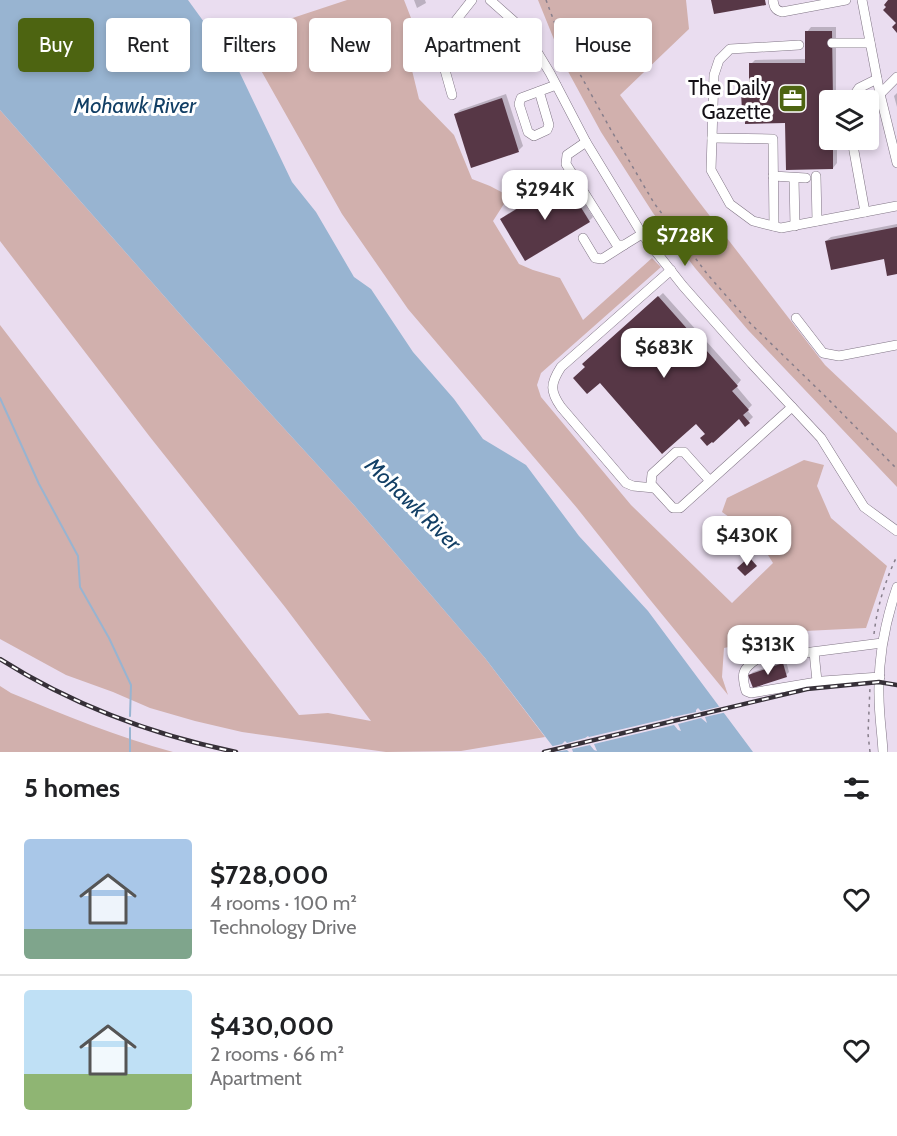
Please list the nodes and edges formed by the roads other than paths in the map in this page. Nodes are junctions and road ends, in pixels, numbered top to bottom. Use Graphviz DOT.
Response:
graph roads {
  1 [pos="472,0"];
  2 [pos="490,0"];
  3 [pos="773,0"];
  4 [pos="846,0"];
  5 [pos="862,0"];
  6 [pos="822,2"];
  7 [pos="832,43"];
  8 [pos="870,43"];
  9 [pos="800,45"];
  10 [pos="897,77"];
  11 [pos="877,79"];
  12 [pos="556,85"];
  13 [pos="858,90"];
  14 [pos="539,91"];
  15 [pos="880,94"];
  16 [pos="452,95"];
  17 [pos="712,138"];
  18 [pos="586,142"];
  19 [pos="854,150"];
  20 [pos="897,163"];
  21 [pos="773,176"];
  22 [pos="794,177"];
  23 [pos="897,206"];
  24 [pos="865,212"];
  25 [pos="817,221"];
  26 [pos="795,225"];
  27 [pos="774,226"];
  28 [pos="642,234"];
  29 [pos="583,238"];
  30 [pos="624,245"];
  31 [pos="670,270"];
  32 [pos="796,318"];
  33 [pos="897,345"];
  34 [pos="792,407"];
  35 [pos="710,481"];
  36 [pos="654,488"];
  37 [pos="897,531"];
  38 [pos="897,587"];
  39 [pos="886,622"];
  40 [pos="897,623"];
  41 [pos="877,644"];
  42 [pos="814,652"];
  43 [pos="880,677"];
  44 [pos="817,681"];
  45 [pos="883,752"];
  1 -- 16 [label="street"];
  2 -- 12 [label="street"];
  3 -- 6 [label="street"];
  4 -- 6 [label="street"];
  5 -- 8 [label="street"];
  7 -- 8 [label="street"];
  8 -- 11 [label="street"];
  9 -- 17 [label="street"];
  10 -- 15 [label="street"];
  11 -- 13 [label="street"];
  11 -- 15 [label="street"];
  12 -- 14 [label="street"];
  12 -- 18 [label="street"];
  14 -- 14 [label="street"];
  15 -- 20 [label="street"];
  17 -- 21 [label="street"];
  17 -- 27 [label="street"];
  18 -- 28 [label="street"];
  18 -- 30 [label="street"];
  19 -- 24 [label="street"];
  21 -- 22 [label="street"];
  21 -- 27 [label="street"];
  22 -- 25 [label="street"];
  22 -- 26 [label="street"];
  23 -- 24 [label="street"];
  24 -- 25 [label="street"];
  25 -- 26 [label="street"];
  26 -- 27 [label="street"];
  28 -- 30 [label="street"];
  28 -- 31 [label="street"];
  29 -- 30 [label="street"];
  31 -- 34 [label="street"];
  31 -- 36 [label="street"];
  32 -- 33 [label="street"];
  34 -- 35 [label="street"];
  34 -- 37 [label="street"];
  35 -- 36 [label="street"];
  35 -- 36 [label="street"];
  38 -- 39 [label="street"];
  39 -- 40 [label="street"];
  39 -- 41 [label="street"];
  41 -- 42 [label="street"];
  41 -- 43 [label="street"];
  42 -- 44 [label="street"];
  42 -- 44 [label="street"];
  43 -- 44 [label="street"];
  43 -- 45 [label="street"];
}
